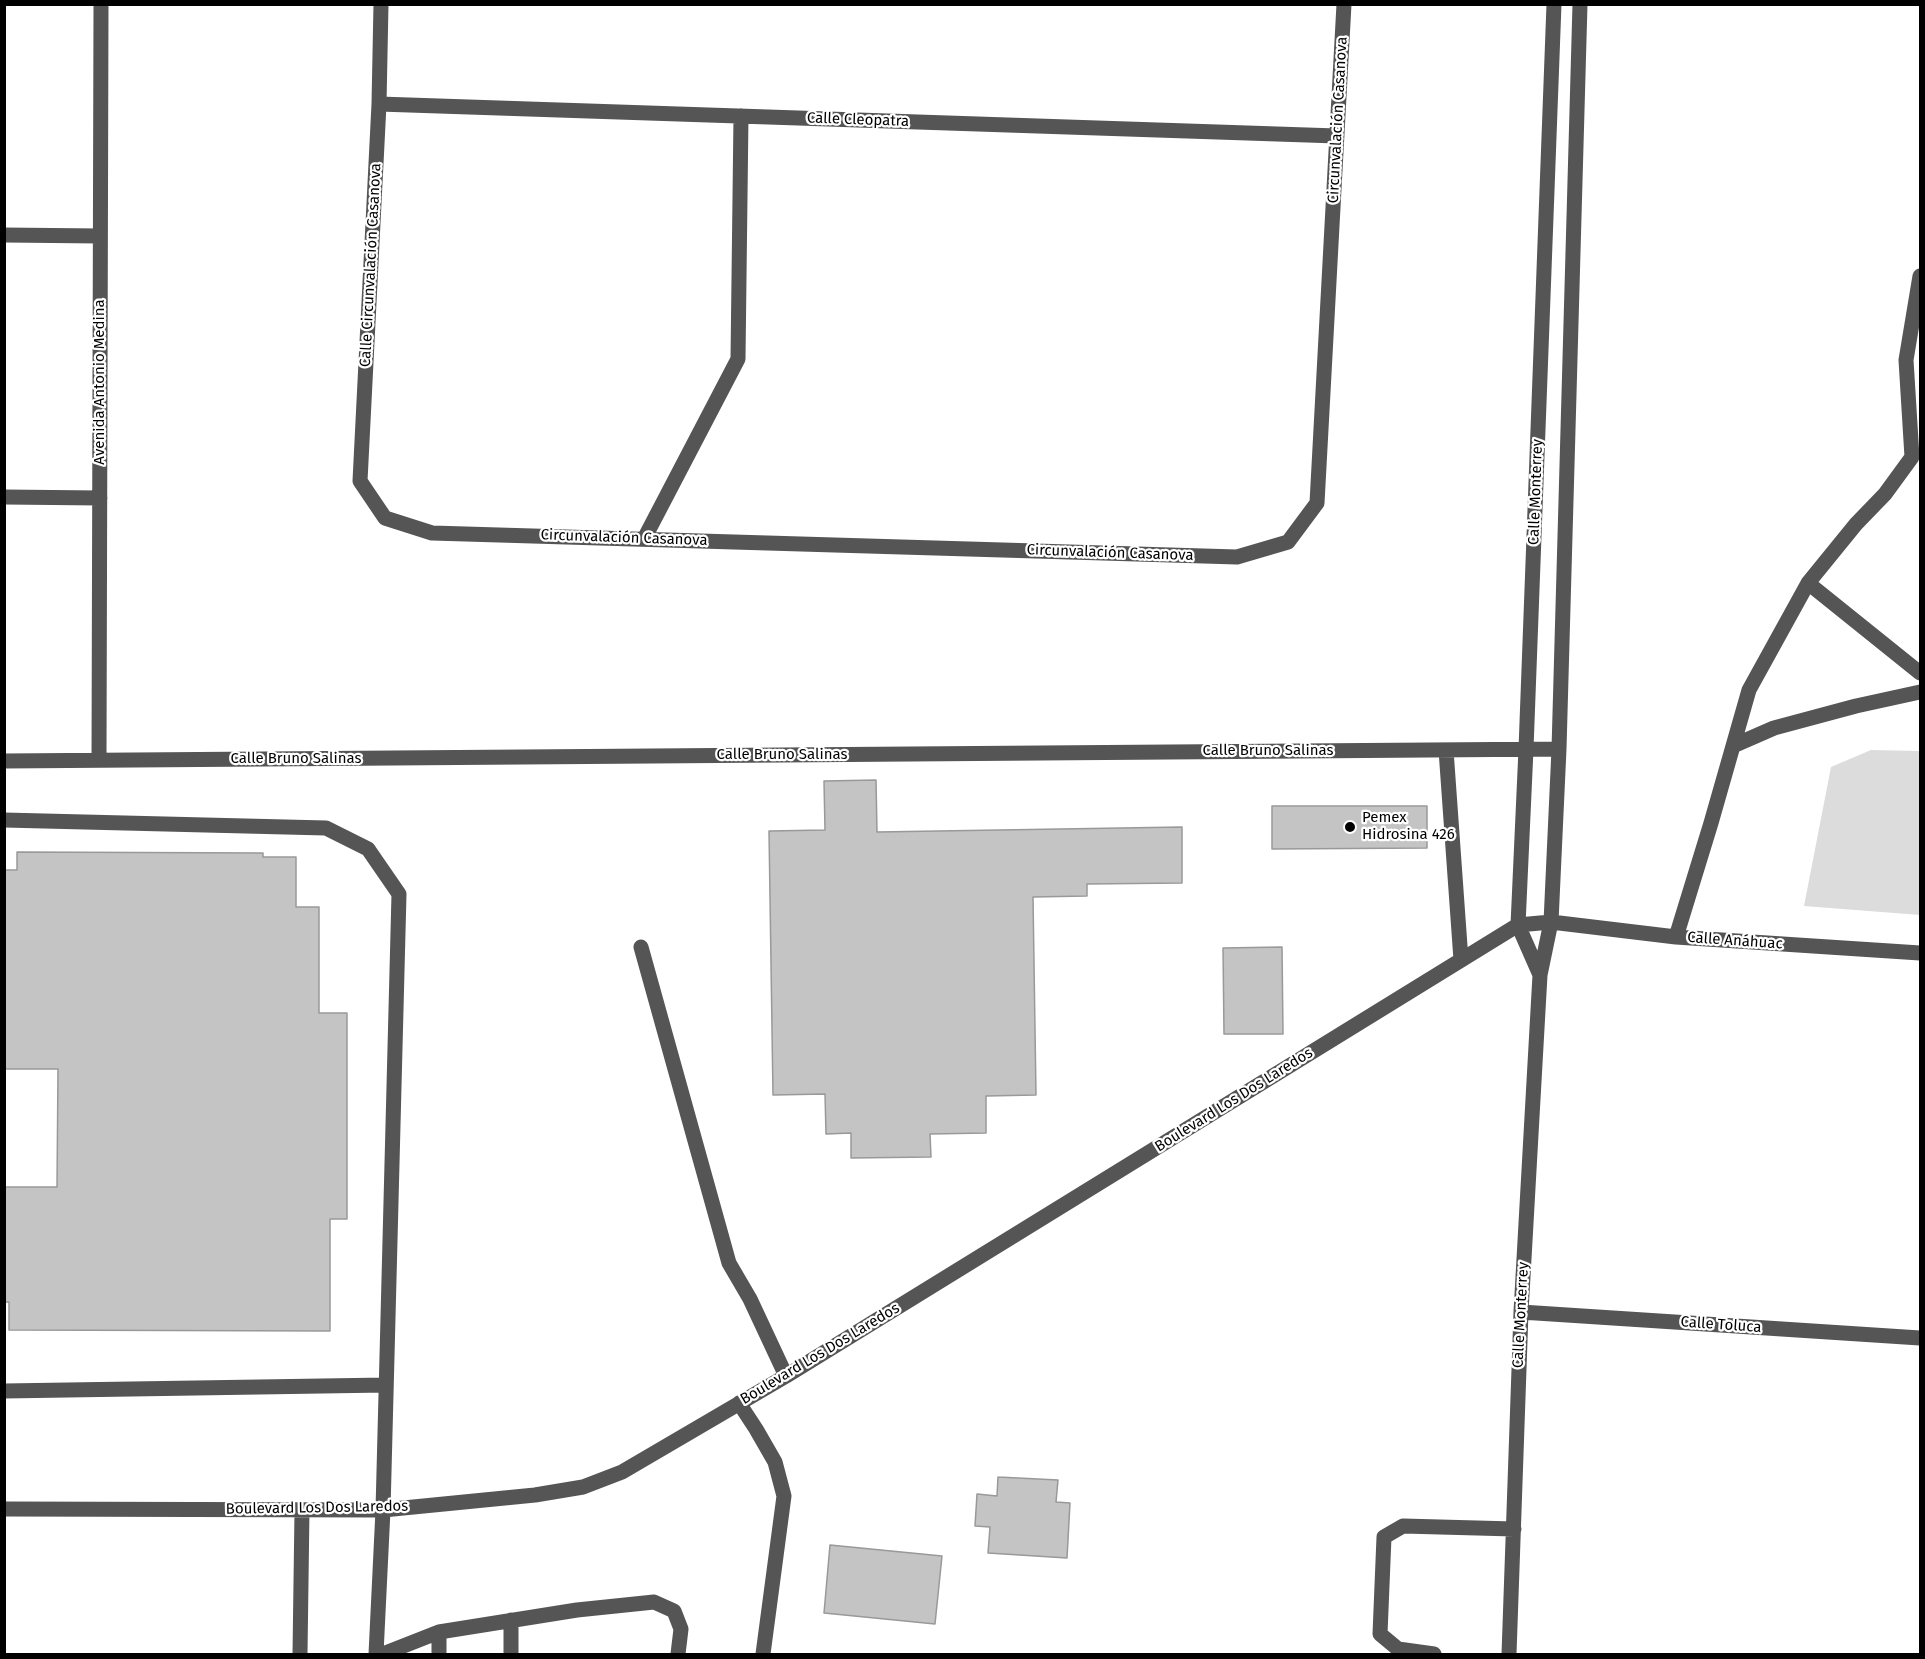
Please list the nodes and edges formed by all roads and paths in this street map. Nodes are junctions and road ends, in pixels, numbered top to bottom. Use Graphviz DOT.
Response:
graph roads {
  1 [pos="101,4"];
  2 [pos="381,4"];
  3 [pos="1344,4"];
  4 [pos="1554,4"];
  5 [pos="1580,4"];
  6 [pos="379,104"];
  7 [pos="741,116"];
  8 [pos="1337,135"];
  9 [pos="4,235"];
  10 [pos="100,236"];
  11 [pos="1920,282"];
  12 [pos="1916,463"];
  13 [pos="4,497"];
  14 [pos="100,498"];
  15 [pos="385,518"];
  16 [pos="644,539"];
  17 [pos="1808,583"];
  18 [pos="1920,673"];
  19 [pos="1920,692"];
  20 [pos="1735,745"];
  21 [pos="1526,749"];
  22 [pos="1559,749"];
  23 [pos="1446,750"];
  24 [pos="99,760"];
  25 [pos="4,761"];
  26 [pos="4,820"];
  27 [pos="1551,922"];
  28 [pos="1518,925"];
  29 [pos="1676,937"];
  30 [pos="641,947"];
  31 [pos="1920,953"];
  32 [pos="1461,960"];
  33 [pos="1540,975"];
  34 [pos="1521,1312"];
  35 [pos="1920,1338"];
  36 [pos="786,1376"];
  37 [pos="386,1385"];
  38 [pos="4,1391"];
  39 [pos="738,1403"];
  40 [pos="4,1509"];
  41 [pos="302,1510"];
  42 [pos="383,1510"];
  43 [pos="1514,1528"];
  44 [pos="511,1620"];
  45 [pos="439,1632"];
  46 [pos="300,1654"];
  47 [pos="376,1654"];
  48 [pos="383,1654"];
  49 [pos="439,1654"];
  50 [pos="512,1654"];
  51 [pos="678,1654"];
  52 [pos="763,1654"];
  53 [pos="1434,1654"];
  54 [pos="1509,1654"];
  1 -- 10 [label="street, Avenida Antonio Medina"];
  2 -- 6 [label="street, Calle Circunvalación Casanova"];
  3 -- 8 [label="street, Circunvalación Casanova"];
  4 -- 21 [label="street, Calle Monterrey"];
  5 -- 22 [label="street, Calle Monterrey"];
  6 -- 7 [label="street, Calle Cleopatra"];
  6 -- 15 [label="street, Calle Circunvalación Casanova"];
  7 -- 8 [label="street, Calle Cleopatra"];
  7 -- 16 [label="street"];
  8 -- 16 [label="street, Circunvalación Casanova"];
  9 -- 10 [label="street"];
  10 -- 14 [label="street, Avenida Antonio Medina"];
  11 -- 12 [label="street"];
  12 -- 17 [label="street"];
  13 -- 14 [label="street"];
  14 -- 24 [label="street, Avenida Antonio Medina"];
  15 -- 16 [label="street, Circunvalación Casanova"];
  17 -- 18 [label="street"];
  17 -- 20 [label="street"];
  19 -- 20 [label="street"];
  20 -- 29 [label="street"];
  21 -- 22 [label="street, Calle Bruno Salinas"];
  21 -- 23 [label="street, Calle Bruno Salinas"];
  21 -- 28 [label="street, Calle Monterrey"];
  22 -- 27 [label="street, Calle Monterrey"];
  23 -- 24 [label="street, Calle Bruno Salinas"];
  23 -- 32 [label="street"];
  24 -- 25 [label="street, Calle Bruno Salinas"];
  26 -- 37 [label="street"];
  27 -- 28 [label="street, Boulevard Los Dos Laredos"];
  27 -- 29 [label="street, Calle Anáhuac"];
  27 -- 33 [label="street, Calle Monterrey"];
  28 -- 32 [label="street, Boulevard Los Dos Laredos"];
  28 -- 33 [label="street, Calle Monterrey"];
  29 -- 31 [label="street, Calle Anáhuac"];
  30 -- 36 [label="street"];
  32 -- 36 [label="street, Boulevard Los Dos Laredos"];
  33 -- 34 [label="street, Calle Monterrey"];
  34 -- 35 [label="street, Calle Toluca"];
  34 -- 43 [label="street, Calle Monterrey"];
  36 -- 39 [label="street, Boulevard Los Dos Laredos"];
  37 -- 38 [label="street"];
  37 -- 42 [label="street"];
  39 -- 42 [label="street, Boulevard Los Dos Laredos"];
  39 -- 52 [label="street"];
  40 -- 41 [label="street, Boulevard Los Dos Laredos"];
  41 -- 42 [label="street, Boulevard Los Dos Laredos"];
  41 -- 46 [label="street"];
  42 -- 47 [label="street"];
  43 -- 53 [label="street"];
  43 -- 54 [label="street, Calle Monterrey"];
  44 -- 45 [label="street"];
  44 -- 50 [label="street"];
  44 -- 51 [label="street"];
  45 -- 48 [label="street"];
  45 -- 49 [label="street"];
}
